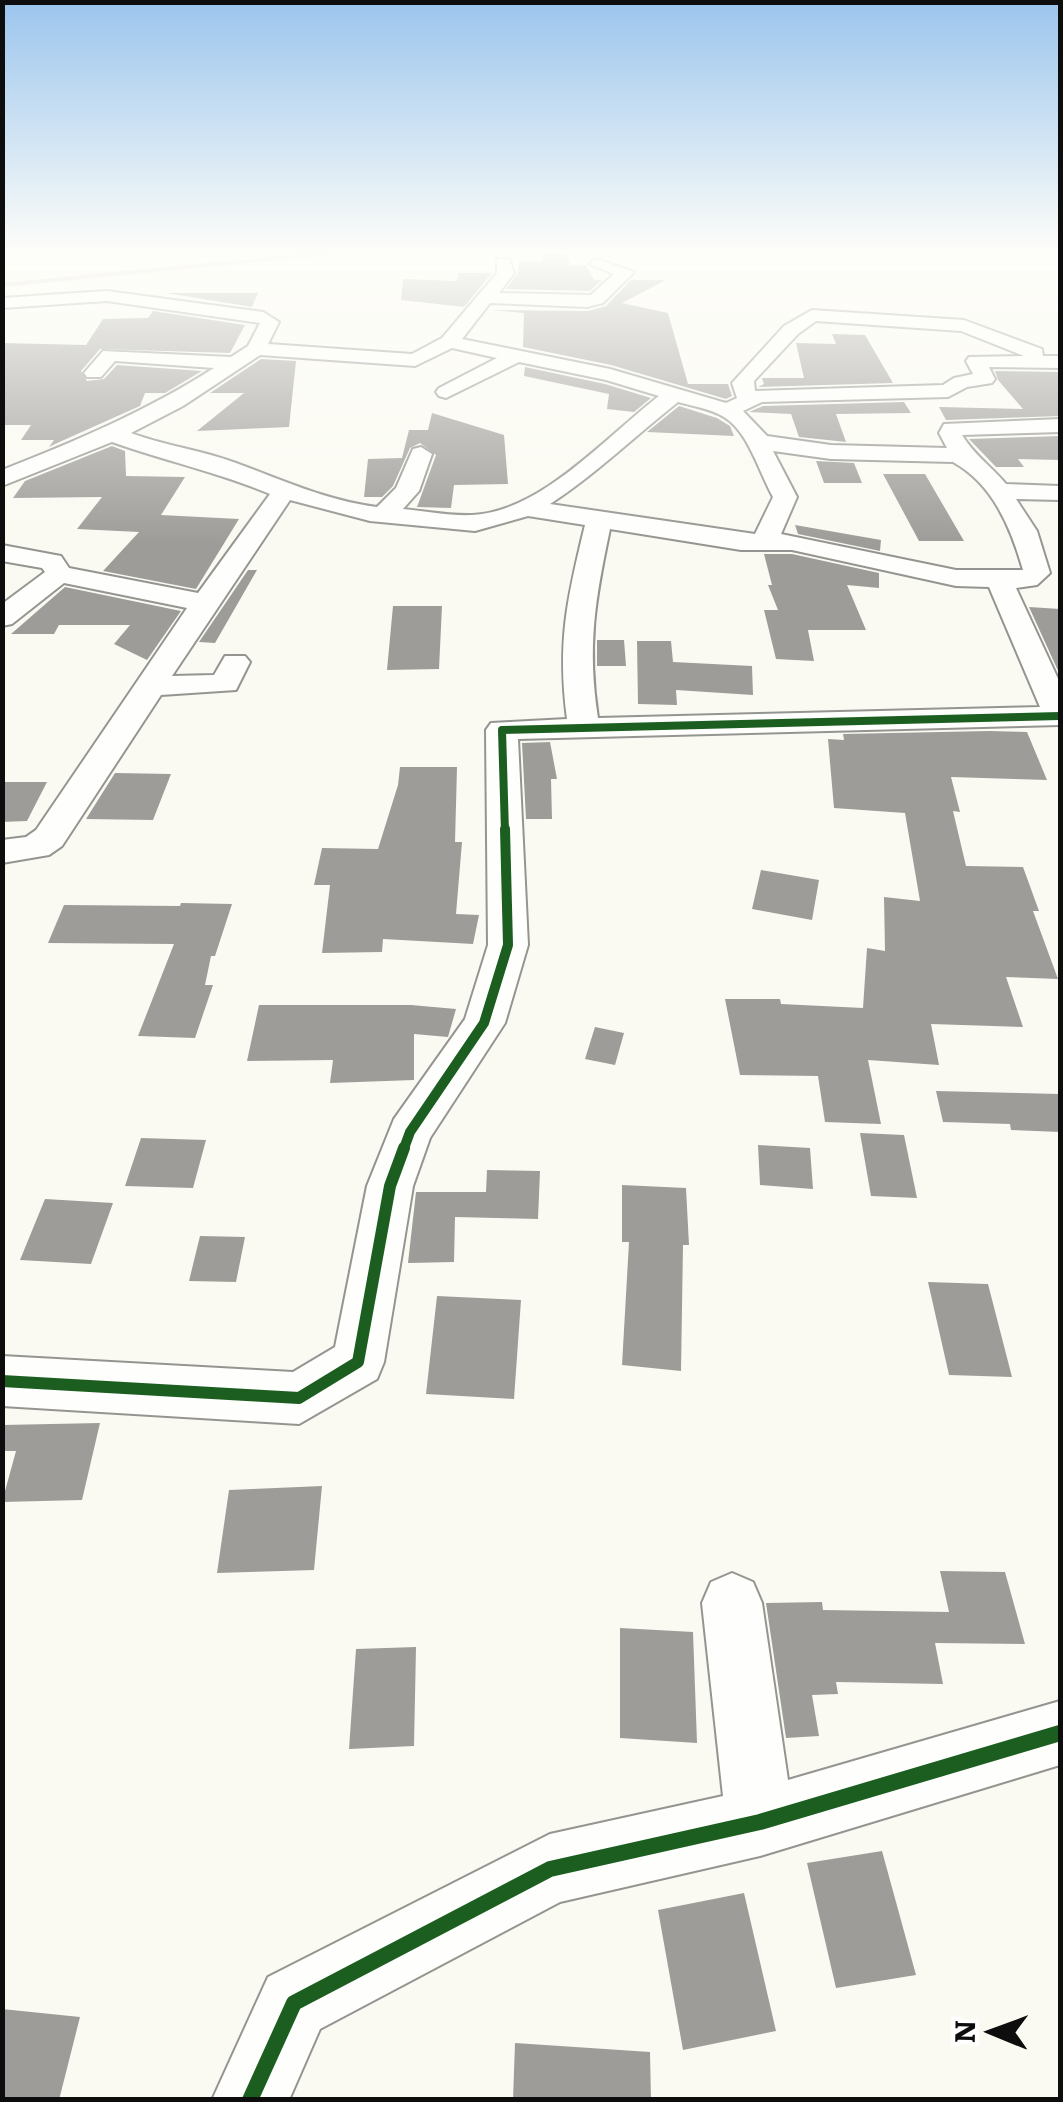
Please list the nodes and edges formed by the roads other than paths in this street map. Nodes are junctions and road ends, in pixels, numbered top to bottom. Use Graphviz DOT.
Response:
graph roads {
  1 [pos="256,348"];
  2 [pos="257,348"];
  3 [pos="437,348"];
  4 [pos="478,348"];
  5 [pos="570,348"];
  6 [pos="774,348"];
  7 [pos="1026,348"];
  8 [pos="516,356"];
  9 [pos="236,362"];
  10 [pos="1056,362"];
  11 [pos="550,363"];
  12 [pos="94,374"];
  13 [pos="446,392"];
  14 [pos="674,395"];
  15 [pos="748,399"];
  16 [pos="728,410"];
  17 [pos="1060,426"];
  18 [pos="112,434"];
  19 [pos="761,442"];
  20 [pos="421,454"];
  21 [pos="964,458"];
  22 [pos="2,479"];
  23 [pos="284,492"];
  24 [pos="999,492"];
  25 [pos="1060,494"];
  26 [pos="527,508"];
  27 [pos="384,515"];
  28 [pos="598,520"];
  29 [pos="764,542"];
  30 [pos="2,553"];
  31 [pos="59,574"];
  32 [pos="999,580"];
  33 [pos="205,603"];
  34 [pos="2,618"];
  35 [pos="235,662"];
  36 [pos="152,686"];
  37 [pos="1060,716"];
  38 [pos="584,728"];
  39 [pos="2,852"];
  40 [pos="2,1380"];
  41 [pos="732,1602"];
  42 [pos="1060,1734"];
  43 [pos="760,1822"];
  44 [pos="250,2100"];
  1 -- 9 [label="street"];
  2 -- 3 [label="street"];
  4 -- 8 [label="street"];
  5 -- 11 [label="street"];
  6 -- 15 [label="street"];
  7 -- 10 [label="street"];
  8 -- 11 [label="street"];
  8 -- 13 [label="street"];
  9 -- 12 [label="street"];
  9 -- 18 [label="street"];
  10 -- 15 [label="street"];
  11 -- 14 [label="street"];
  14 -- 16 [label="street"];
  14 -- 26 [label="street"];
  15 -- 16 [label="street"];
  16 -- 19 [label="street"];
  17 -- 21 [label="street"];
  18 -- 22 [label="street"];
  18 -- 23 [label="street"];
  19 -- 21 [label="street"];
  19 -- 29 [label="street"];
  20 -- 27 [label="street"];
  21 -- 24 [label="street"];
  23 -- 27 [label="street"];
  23 -- 33 [label="street"];
  24 -- 25 [label="street"];
  24 -- 32 [label="street"];
  26 -- 27 [label="street"];
  26 -- 28 [label="street"];
  28 -- 29 [label="street"];
  28 -- 38 [label="street"];
  29 -- 32 [label="street"];
  30 -- 31 [label="street"];
  31 -- 33 [label="street"];
  31 -- 34 [label="street"];
  32 -- 37 [label="street"];
  33 -- 36 [label="street"];
  35 -- 36 [label="street"];
  36 -- 39 [label="street"];
  37 -- 38 [label="street"];
  38 -- 40 [label="street"];
  41 -- 43 [label="street"];
  42 -- 43 [label="street"];
  43 -- 44 [label="street"];
}
